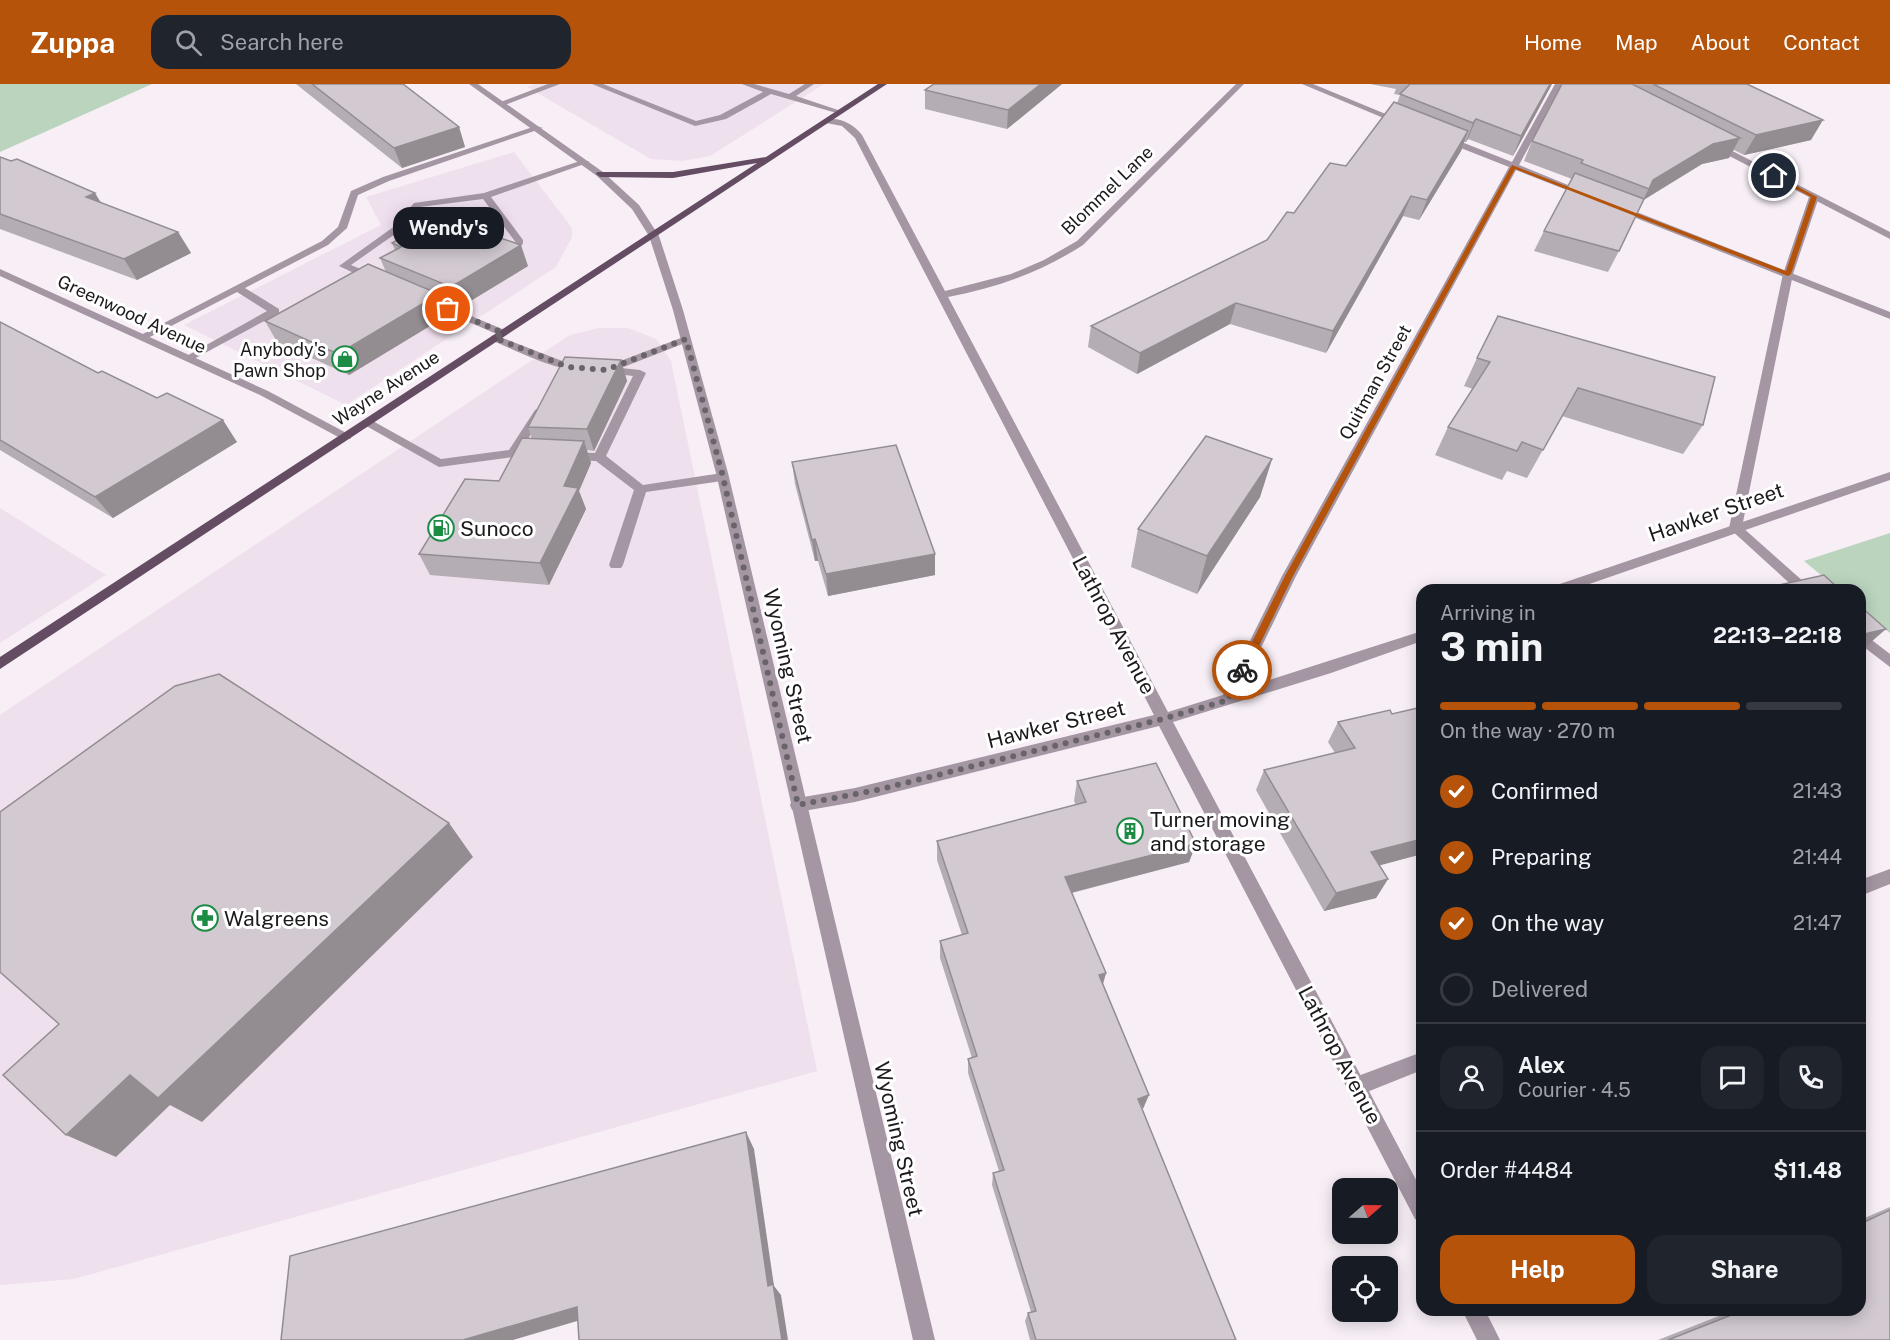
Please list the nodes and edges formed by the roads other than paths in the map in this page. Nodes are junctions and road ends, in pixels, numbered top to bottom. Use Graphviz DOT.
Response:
graph roads {
  1 [pos="473,84"];
  2 [pos="556,84"];
  3 [pos="746,84"];
  4 [pos="810,84"];
  5 [pos="883,84"];
  6 [pos="1240,84"];
  7 [pos="1306,84"];
  8 [pos="1559,84"];
  9 [pos="600,85"];
  10 [pos="770,91"];
  11 [pos="790,97"];
  12 [pos="502,103"];
  13 [pos="840,112"];
  14 [pos="825,122"];
  15 [pos="1408,124"];
  16 [pos="539,128"];
  17 [pos="1440,137"];
  18 [pos="1709,142"];
  19 [pos="772,157"];
  20 [pos="586,162"];
  21 [pos="1514,166"];
  22 [pos="600,174"];
  23 [pos="485,196"];
  24 [pos="1590,196"];
  25 [pos="1814,197"];
  26 [pos="1612,205"];
  27 [pos="654,236"];
  28 [pos="1890,236"];
  29 [pos="520,242"];
  30 [pos="0,272"];
  31 [pos="1788,274"];
  32 [pos="386,283"];
  33 [pos="238,288"];
  34 [pos="942,295"];
  35 [pos="417,296"];
  36 [pos="1890,316"];
  37 [pos="499,335"];
  38 [pos="142,337"];
  39 [pos="686,339"];
  40 [pos="188,358"];
  41 [pos="596,370"];
  42 [pos="546,400"];
  43 [pos="366,423"];
  44 [pos="346,436"];
  45 [pos="513,453"];
  46 [pos="599,457"];
  47 [pos="1890,476"];
  48 [pos="722,477"];
  49 [pos="641,489"];
  50 [pos="1735,528"];
  51 [pos="616,565"];
  52 [pos="1573,584"];
  53 [pos="1799,584"];
  54 [pos="1416,638"];
  55 [pos="1866,641"];
  56 [pos="1890,662"];
  57 [pos="0,664"];
  58 [pos="1228,700"];
  59 [pos="1163,719"];
  60 [pos="798,805"];
  61 [pos="1890,876"];
  62 [pos="1866,886"];
  63 [pos="1416,1063"];
  64 [pos="1356,1086"];
  65 [pos="1416,1201"];
  66 [pos="1476,1316"];
  67 [pos="924,1340"];
  68 [pos="1489,1340"];
  1 -- 12 [label="street, Wyoming Street"];
  2 -- 12 [label="street"];
  3 -- 10 [label="street"];
  4 -- 11 [label="street"];
  5 -- 13 [label="main road, Wayne Avenue"];
  6 -- 34 [label="street, Blommel Lane"];
  7 -- 15 [label="street"];
  8 -- 21 [label="street, Quitman Street"];
  9 -- 10 [label="street"];
  10 -- 11 [label="street"];
  11 -- 13 [label="street"];
  12 -- 16 [label="street, Wyoming Street"];
  13 -- 14 [label="main road, Wayne Avenue"];
  14 -- 19 [label="main road, Wayne Avenue"];
  14 -- 34 [label="street, Lathrop Avenue"];
  16 -- 20 [label="street, Wyoming Street"];
  16 -- 33 [label="street"];
  17 -- 21 [label="street"];
  18 -- 25 [label="street"];
  19 -- 22 [label="main road"];
  19 -- 27 [label="main road, Wayne Avenue"];
  20 -- 22 [label="street, Wyoming Street"];
  20 -- 23 [label="street"];
  21 -- 24 [label="street"];
  21 -- 58 [label="street, Quitman Street"];
  22 -- 27 [label="street, Wyoming Street"];
  23 -- 29 [label="street"];
  23 -- 32 [label="street"];
  25 -- 28 [label="street"];
  25 -- 31 [label="street"];
  26 -- 31 [label="street"];
  27 -- 37 [label="main road, Wayne Avenue"];
  27 -- 39 [label="street, Wyoming Street"];
  30 -- 38 [label="street, Greenwood Avenue"];
  31 -- 36 [label="street"];
  31 -- 50 [label="street"];
  33 -- 38 [label="street"];
  33 -- 40 [label="street"];
  34 -- 59 [label="street, Lathrop Avenue"];
  35 -- 37 [label="street"];
  37 -- 41 [label="street"];
  37 -- 43 [label="main road, Wayne Avenue"];
  38 -- 40 [label="street, Greenwood Avenue"];
  39 -- 41 [label="street"];
  39 -- 48 [label="street, Wyoming Street"];
  40 -- 44 [label="street, Greenwood Avenue"];
  41 -- 46 [label="street"];
  42 -- 45 [label="street"];
  43 -- 44 [label="main road, Wayne Avenue"];
  43 -- 45 [label="street"];
  44 -- 57 [label="main road, Wayne Avenue"];
  45 -- 46 [label="street"];
  46 -- 49 [label="street"];
  47 -- 50 [label="street, Hawker Street"];
  48 -- 49 [label="street"];
  48 -- 60 [label="street, Wyoming Street"];
  49 -- 51 [label="street"];
  50 -- 52 [label="street, Hawker Street"];
  50 -- 53 [label="street"];
  54 -- 58 [label="street, Hawker Street"];
  55 -- 56 [label="street"];
  58 -- 59 [label="street, Hawker Street"];
  59 -- 60 [label="street, Hawker Street"];
  59 -- 64 [label="street, Lathrop Avenue"];
  60 -- 67 [label="street, Wyoming Street"];
  61 -- 62 [label="street"];
  63 -- 64 [label="street"];
  64 -- 65 [label="street, Lathrop Avenue"];
  66 -- 68 [label="street"];
}
